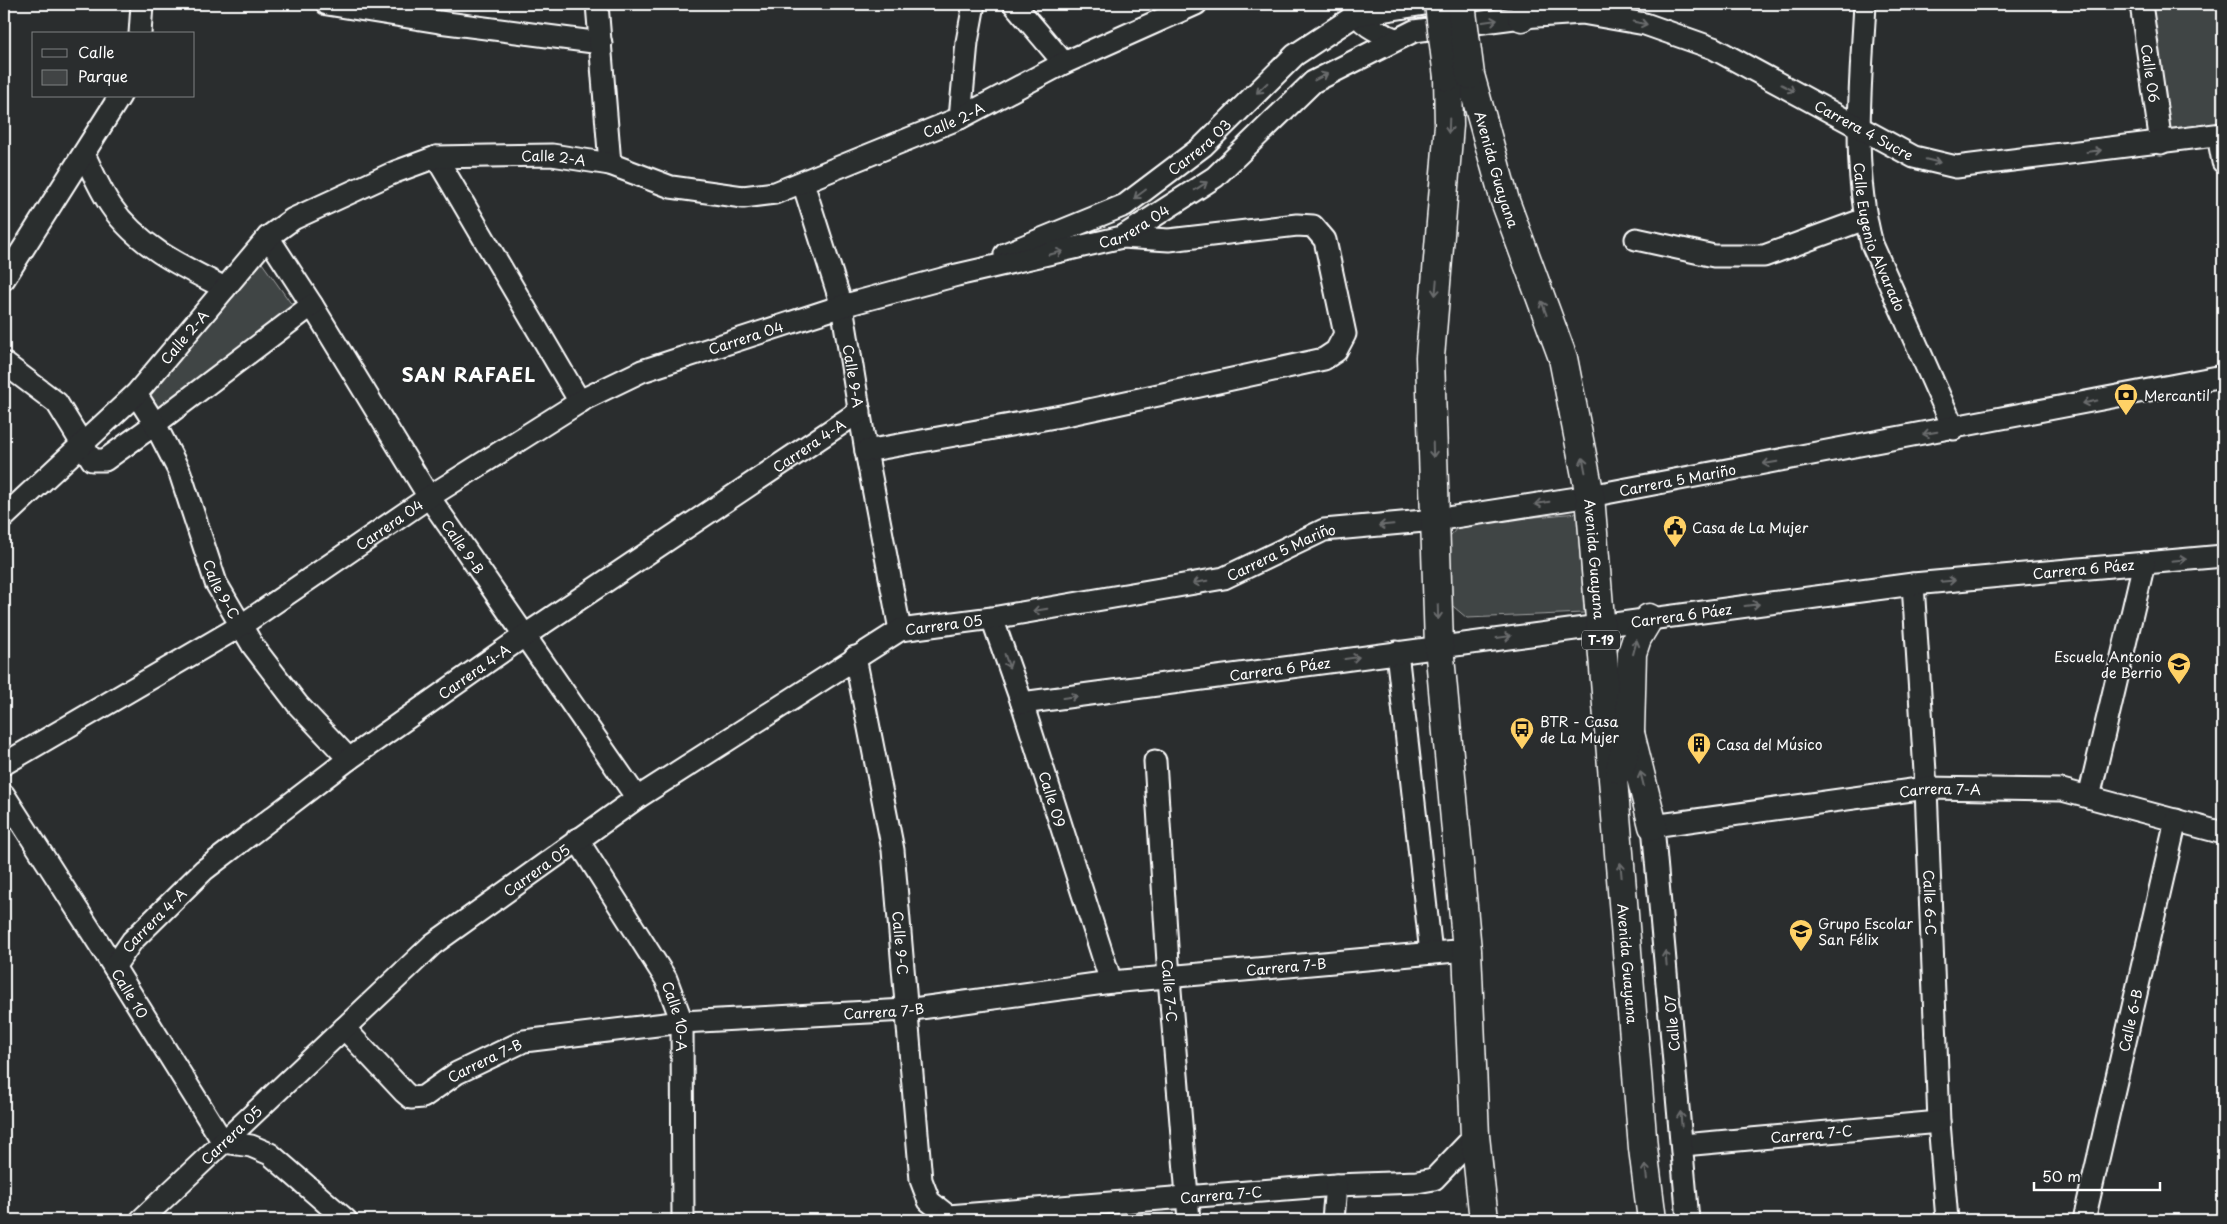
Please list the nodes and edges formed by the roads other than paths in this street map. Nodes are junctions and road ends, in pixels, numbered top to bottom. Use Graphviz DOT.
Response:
graph roads {
  1 [pos="142,4"];
  2 [pos="327,4"];
  3 [pos="597,4"];
  4 [pos="974,4"];
  5 [pos="1014,4"];
  6 [pos="1196,4"];
  7 [pos="1425,4"];
  8 [pos="1439,4"];
  9 [pos="1461,4"];
  10 [pos="1865,4"];
  11 [pos="2141,4"];
  12 [pos="1354,10"];
  13 [pos="1529,10"];
  14 [pos="140,32"];
  15 [pos="1395,39"];
  16 [pos="601,42"];
  17 [pos="1064,63"];
  18 [pos="1459,76"];
  19 [pos="119,98"];
  20 [pos="960,118"];
  21 [pos="1859,127"];
  22 [pos="2221,135"];
  23 [pos="2161,143"];
  24 [pos="84,154"];
  25 [pos="436,157"];
  26 [pos="2223,162"];
  27 [pos="610,164"];
  28 [pos="803,184"];
  29 [pos="1865,219"];
  30 [pos="1122,237"];
  31 [pos="268,238"];
  32 [pos="1636,239"];
  33 [pos="957,275"];
  34 [pos="4,279"];
  35 [pos="225,288"];
  36 [pos="312,305"];
  37 [pos="842,306"];
  38 [pos="4,363"];
  39 [pos="2223,376"];
  40 [pos="136,394"];
  41 [pos="580,402"];
  42 [pos="860,411"];
  43 [pos="156,424"];
  44 [pos="1954,429"];
  45 [pos="83,444"];
  46 [pos="866,451"];
  47 [pos="1590,496"];
  48 [pos="429,497"];
  49 [pos="4,517"];
  50 [pos="1435,520"];
  51 [pos="2223,556"];
  52 [pos="2144,564"];
  53 [pos="1913,584"];
  54 [pos="992,618"];
  55 [pos="1649,618"];
  56 [pos="1599,624"];
  57 [pos="242,625"];
  58 [pos="900,630"];
  59 [pos="524,636"];
  60 [pos="1439,646"];
  61 [pos="1397,652"];
  62 [pos="855,657"];
  63 [pos="1606,678"];
  64 [pos="1022,703"];
  65 [pos="1630,732"];
  66 [pos="349,759"];
  67 [pos="1155,761"];
  68 [pos="4,764"];
  69 [pos="1926,788"];
  70 [pos="1614,790"];
  71 [pos="4,794"];
  72 [pos="2089,797"];
  73 [pos="636,798"];
  74 [pos="2176,820"];
  75 [pos="1654,826"];
  76 [pos="2223,833"];
  77 [pos="577,840"];
  78 [pos="1467,950"];
  79 [pos="1431,954"];
  80 [pos="114,967"];
  81 [pos="1169,978"];
  82 [pos="1111,982"];
  83 [pos="906,1010"];
  84 [pos="682,1022"];
  85 [pos="344,1028"];
  86 [pos="1939,1122"];
  87 [pos="1475,1136"];
  88 [pos="223,1142"];
  89 [pos="1683,1145"];
  90 [pos="1336,1185"];
  91 [pos="1188,1197"];
  92 [pos="949,1218"];
  93 [pos="140,1220"];
  94 [pos="346,1220"];
  95 [pos="683,1220"];
  96 [pos="1189,1220"];
  97 [pos="1333,1220"];
  98 [pos="1484,1220"];
  99 [pos="1652,1220"];
  100 [pos="1688,1220"];
  101 [pos="1947,1220"];
  102 [pos="2084,1220"];
  1 -- 14 [label="street"];
  2 -- 16 [label="street"];
  3 -- 16 [label="street"];
  4 -- 20 [label="street"];
  5 -- 17 [label="street"];
  6 -- 17 [label="street, Calle 2-A"];
  7 -- 12 [label="street, Carrera 03"];
  8 -- 18 [label="highway, Avenida Guayana / T-19, bridge"];
  9 -- 18 [label="highway, Avenida Guayana / T-19, bridge"];
  10 -- 21 [label="street, Calle Eugenio Alvarado"];
  11 -- 23 [label="street, Calle 06"];
  12 -- 15 [label="street"];
  12 -- 33 [label="street, Carrera 03, one-way"];
  15 -- 13 [label="street, Carrera 04, one-way"];
  13 -- 21 [label="street, Carrera 4 Sucre, one-way"];
  30 -- 15 [label="street, Carrera 04, one-way"];
  16 -- 27 [label="street"];
  17 -- 20 [label="street, Calle 2-A"];
  47 -- 18 [label="highway, Avenida Guayana / T-19, one-way"];
  18 -- 50 [label="highway, Avenida Guayana / T-19, one-way"];
  19 -- 24 [label="street"];
  20 -- 28 [label="street, Calle 2-A"];
  21 -- 23 [label="street, Carrera 4 Sucre, one-way"];
  21 -- 29 [label="street, Calle Eugenio Alvarado"];
  22 -- 23 [label="street, Carrera 4 Sucre"];
  22 -- 26 [label="street"];
  24 -- 34 [label="street"];
  24 -- 35 [label="street"];
  25 -- 27 [label="street, Calle 2-A"];
  25 -- 31 [label="street, Calle 2-A"];
  25 -- 41 [label="street"];
  27 -- 28 [label="street, Calle 2-A"];
  28 -- 37 [label="street, Calle 9-A"];
  29 -- 32 [label="street"];
  29 -- 44 [label="street, Calle Eugenio Alvarado"];
  33 -- 30 [label="street, Carrera 04, one-way"];
  30 -- 46 [label="street"];
  31 -- 35 [label="street, Calle 2-A"];
  31 -- 36 [label="street, Calle 9-B"];
  33 -- 37 [label="street, Carrera 04"];
  35 -- 40 [label="street, Calle 2-A"];
  36 -- 43 [label="street"];
  36 -- 48 [label="street, Calle 9-B"];
  37 -- 41 [label="street, Carrera 04"];
  37 -- 42 [label="street, Calle 9-A"];
  38 -- 45 [label="street"];
  39 -- 44 [label="street, Carrera 5 Mariño, one-way"];
  40 -- 43 [label="street, Calle 9-C"];
  40 -- 45 [label="street, Calle 2-A"];
  41 -- 48 [label="street, Carrera 04"];
  42 -- 46 [label="street, Calle 9-A"];
  42 -- 59 [label="street, Carrera 4-A"];
  43 -- 45 [label="street"];
  43 -- 57 [label="street, Calle 9-C"];
  44 -- 47 [label="street, Carrera 5 Mariño, one-way"];
  45 -- 49 [label="street, Calle 2-A"];
  46 -- 58 [label="street, Calle 9-A"];
  47 -- 50 [label="street, Carrera 5 Mariño, one-way"];
  47 -- 56 [label="highway, Avenida Guayana / T-19"];
  48 -- 57 [label="street, Carrera 04"];
  48 -- 59 [label="street, Calle 9-B"];
  50 -- 54 [label="street, Carrera 5 Mariño, one-way"];
  50 -- 60 [label="highway, Avenida Guayana / T-19, one-way"];
  52 -- 51 [label="street, Carrera 6 Páez, one-way"];
  53 -- 52 [label="street, Carrera 6 Páez, one-way"];
  52 -- 72 [label="street"];
  55 -- 53 [label="street, Carrera 6 Páez, one-way"];
  53 -- 69 [label="street, Calle 6-C"];
  54 -- 58 [label="street, Carrera 05"];
  54 -- 64 [label="street, Calle 09, one-way"];
  55 -- 56 [label="street, Carrera 6 Páez"];
  65 -- 55 [label="highway, one-way"];
  60 -- 56 [label="street, Carrera 6 Páez, one-way"];
  56 -- 63 [label="highway, Avenida Guayana / T-19"];
  57 -- 66 [label="street, Calle 9-C"];
  57 -- 68 [label="street, Carrera 04"];
  58 -- 62 [label="street, Carrera 05"];
  59 -- 66 [label="street, Carrera 4-A"];
  59 -- 73 [label="street, Calle 9-B"];
  60 -- 61 [label="street, Carrera 6 Páez"];
  60 -- 78 [label="highway, Avenida Guayana / T-19"];
  64 -- 61 [label="street, Carrera 6 Páez, one-way"];
  61 -- 79 [label="street"];
  62 -- 73 [label="street, Carrera 05"];
  62 -- 83 [label="street, Calle 9-C"];
  63 -- 65 [label="highway"];
  63 -- 70 [label="highway, Avenida Guayana / T-19"];
  64 -- 82 [label="street, Calle 09"];
  65 -- 70 [label="highway"];
  75 -- 65 [label="highway, one-way"];
  66 -- 80 [label="street, Carrera 4-A"];
  67 -- 81 [label="street, Calle 7-C"];
  69 -- 72 [label="street, Carrera 7-A"];
  69 -- 75 [label="street, Carrera 7-A"];
  69 -- 86 [label="street, Calle 6-C"];
  99 -- 70 [label="highway, Avenida Guayana / T-19, one-way"];
  71 -- 80 [label="street, Calle 10"];
  72 -- 74 [label="street, Carrera 7-A"];
  73 -- 77 [label="street, Carrera 05"];
  74 -- 76 [label="street, Carrera 7-A"];
  74 -- 102 [label="street, Calle 6-B"];
  89 -- 75 [label="street, Calle 07, one-way"];
  77 -- 84 [label="street, Calle 10-A"];
  77 -- 85 [label="street, Carrera 05"];
  78 -- 79 [label="street, Carrera 7-B"];
  78 -- 87 [label="highway, Avenida Guayana / T-19"];
  79 -- 81 [label="street, Carrera 7-B"];
  80 -- 88 [label="street, Calle 10"];
  81 -- 82 [label="street, Carrera 7-B"];
  81 -- 91 [label="street, Calle 7-C"];
  82 -- 83 [label="street, Carrera 7-B"];
  83 -- 84 [label="street, Carrera 7-B"];
  83 -- 92 [label="street, Calle 9-C"];
  84 -- 85 [label="street, Carrera 7-B"];
  84 -- 95 [label="street, Calle 10-A"];
  85 -- 88 [label="street, Carrera 05"];
  86 -- 89 [label="street, Carrera 7-C"];
  86 -- 101 [label="street, Calle 6-C"];
  87 -- 90 [label="street, Carrera 7-C"];
  87 -- 98 [label="highway, Avenida Guayana / T-19"];
  88 -- 93 [label="street, Carrera 05"];
  88 -- 94 [label="street"];
  89 -- 100 [label="street, Calle 07"];
  90 -- 91 [label="street, Carrera 7-C"];
  90 -- 97 [label="street"];
  91 -- 92 [label="street, Carrera 7-C"];
  91 -- 96 [label="street, Calle 7-C"];
}
